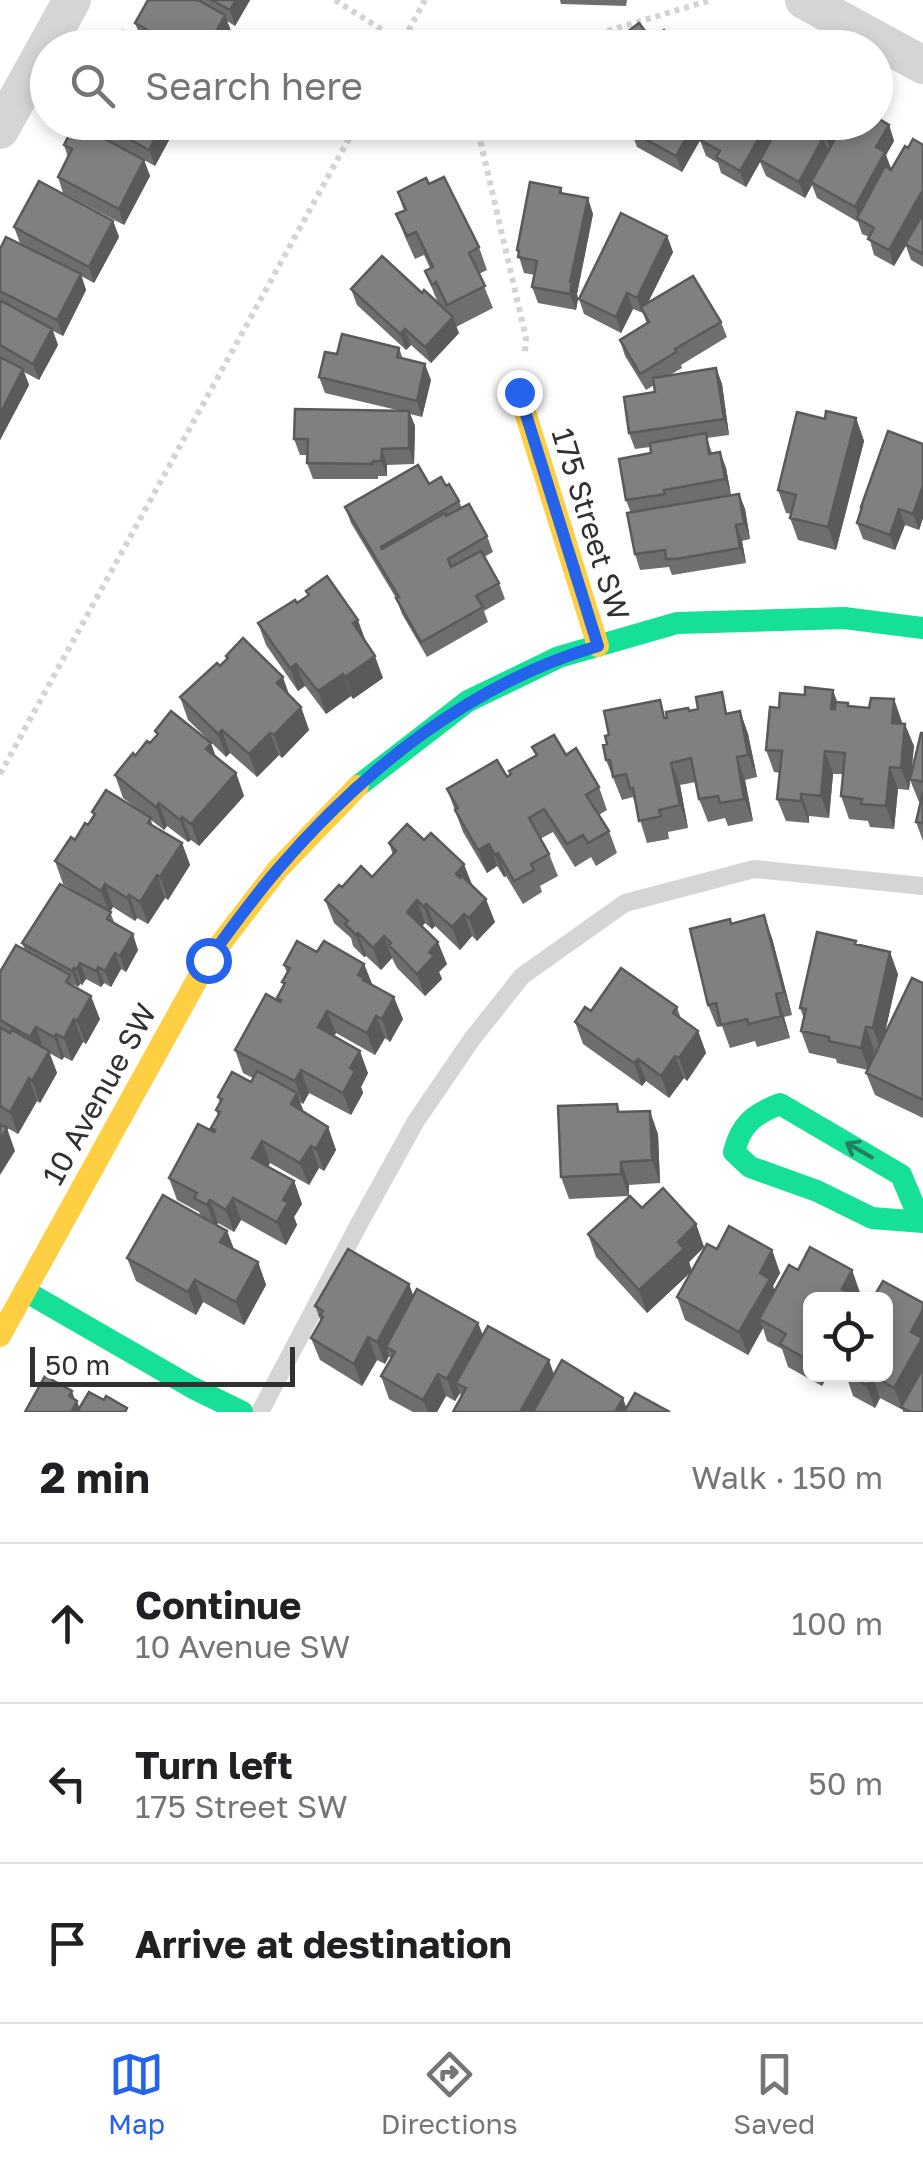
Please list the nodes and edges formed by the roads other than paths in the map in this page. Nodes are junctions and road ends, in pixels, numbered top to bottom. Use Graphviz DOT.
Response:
graph roads {
  1 [pos="72,0"];
  2 [pos="804,0"];
  3 [pos="55,30"];
  4 [pos="860,30"];
  5 [pos="893,48"];
  6 [pos="923,64"];
  7 [pos="30,76"];
  8 [pos="0,130"];
  9 [pos="519,392"];
  10 [pos="923,628"];
  11 [pos="598,646"];
  12 [pos="923,886"];
  13 [pos="921,1221"];
  14 [pos="25,1291"];
  15 [pos="0,1336"];
  16 [pos="242,1412"];
  17 [pos="260,1412"];
  1 -- 3 [label="street"];
  2 -- 4 [label="street"];
  5 -- 6 [label="street"];
  7 -- 8 [label="street"];
  9 -- 11 [label="street, 175 Street SW"];
  10 -- 11 [label="street, 175 Street SW"];
  11 -- 14 [label="street, 10 Avenue SW"];
  12 -- 17 [label="lane"];
  13 -- 13 [label="street, one-way"];
  14 -- 15 [label="street, 10 Avenue SW"];
  14 -- 16 [label="street"];
}
